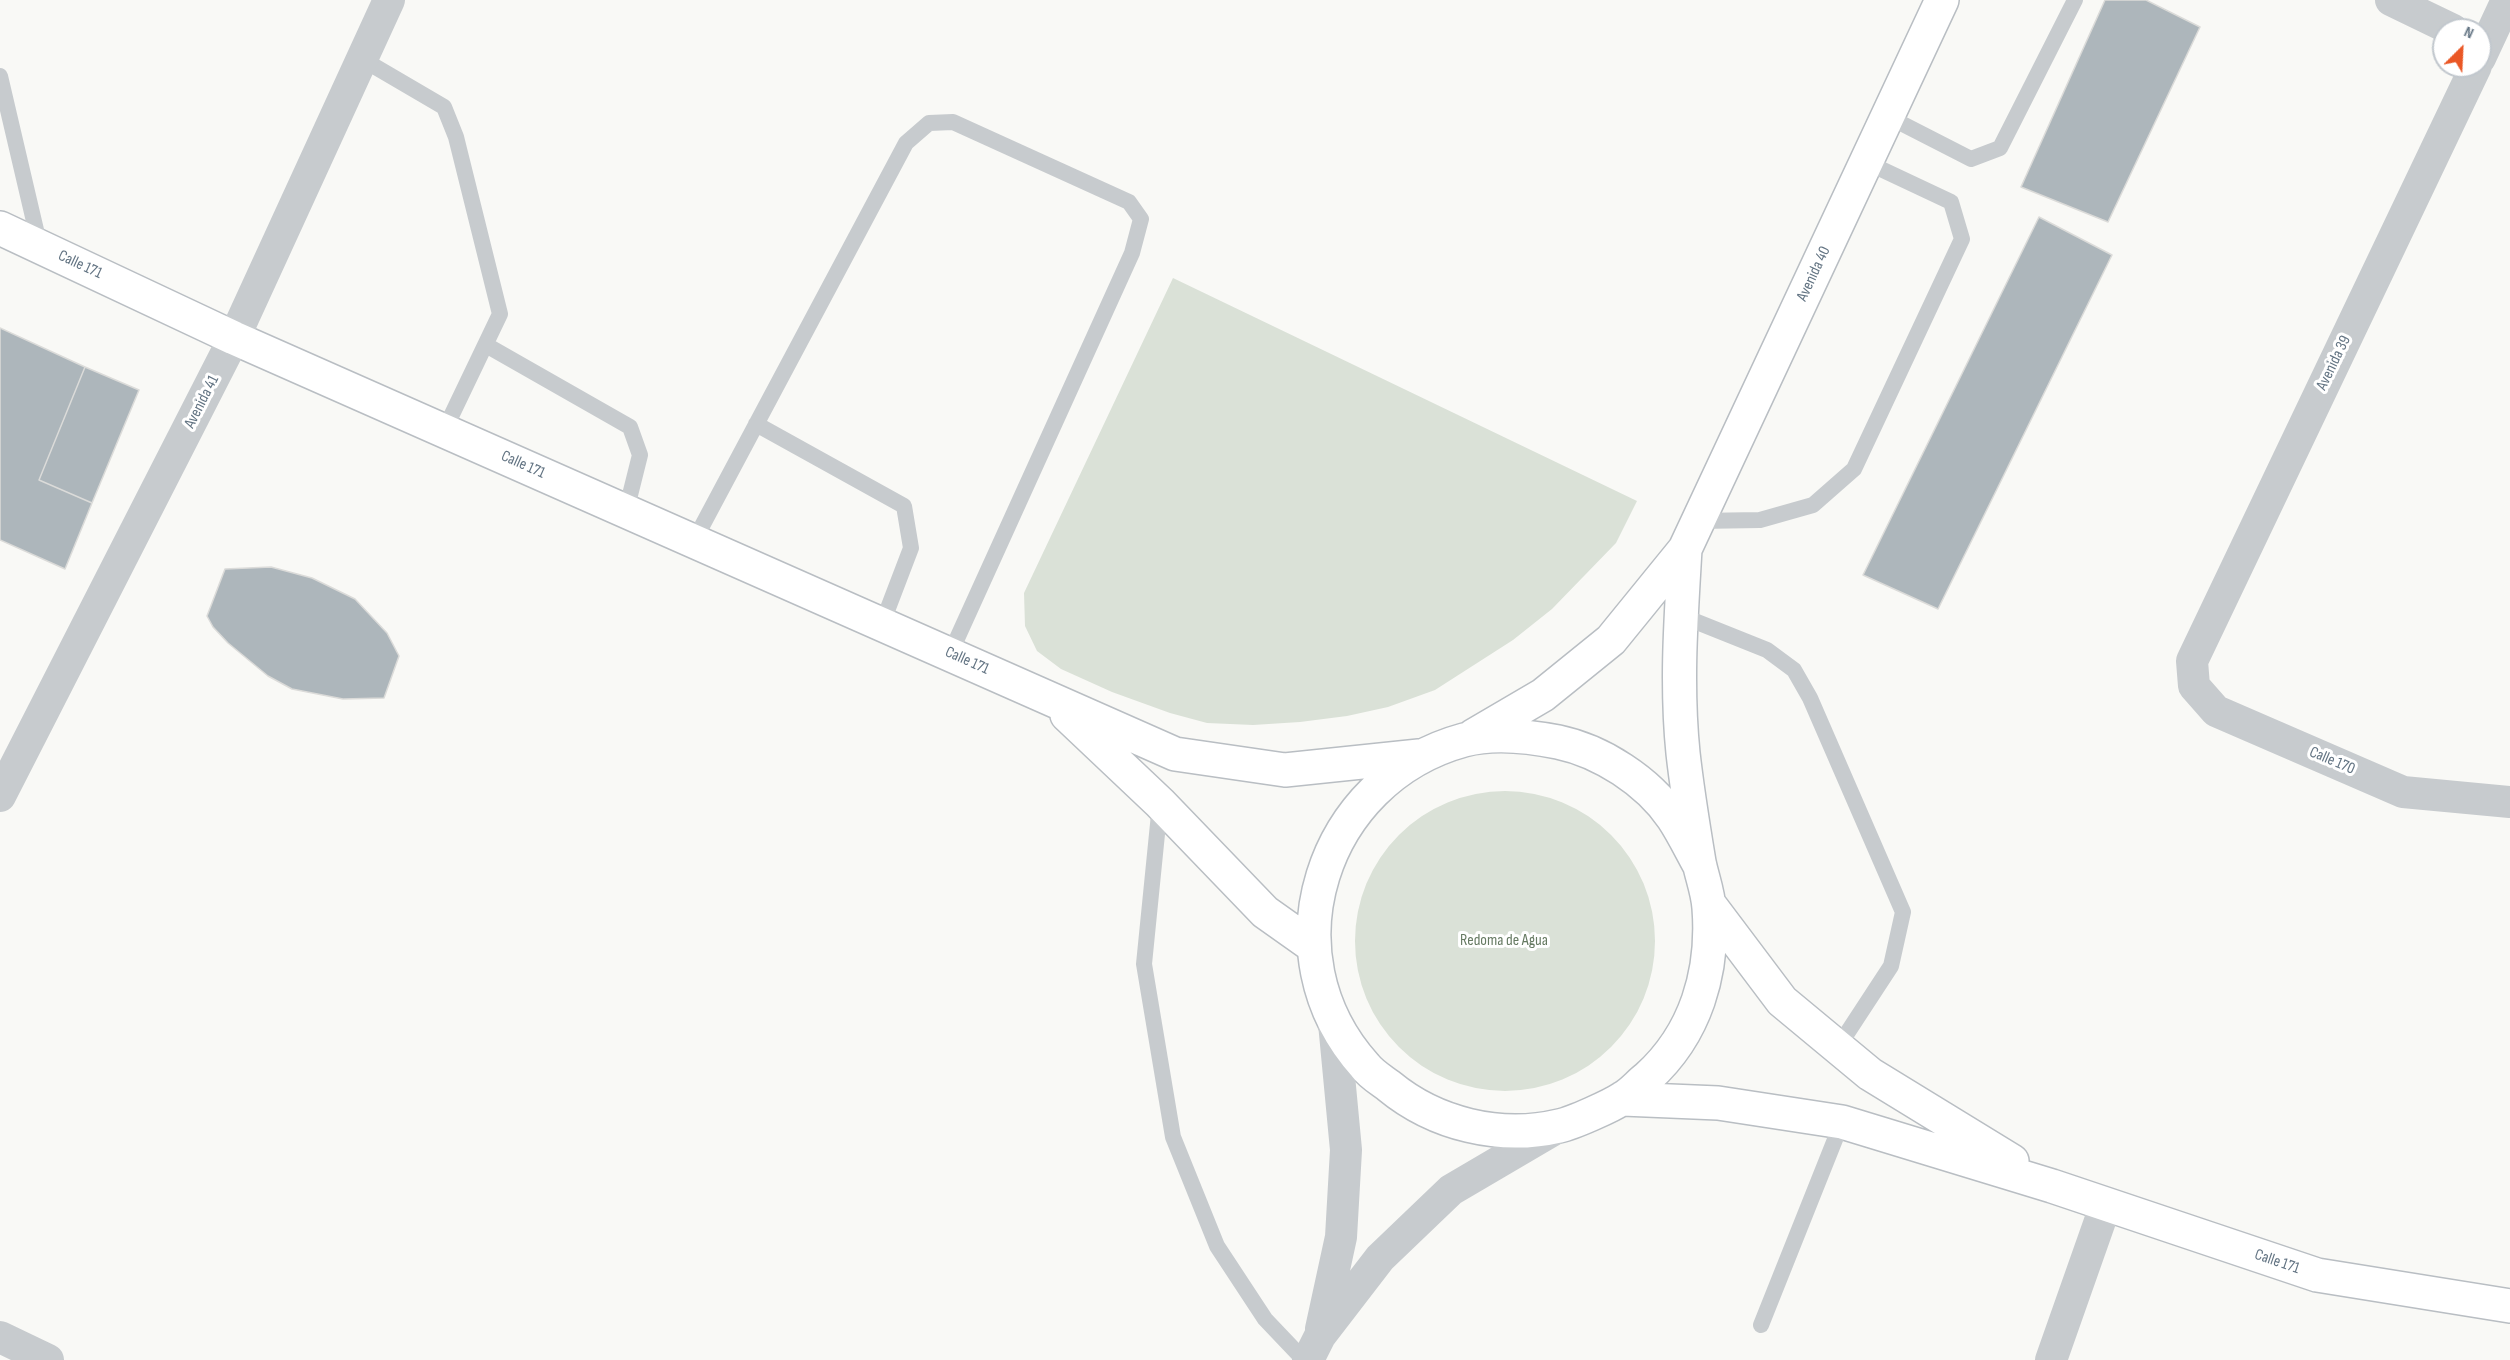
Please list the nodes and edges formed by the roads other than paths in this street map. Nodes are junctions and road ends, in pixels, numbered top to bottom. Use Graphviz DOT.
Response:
graph roads {
  1 [pos="389,0"];
  2 [pos="1942,0"];
  3 [pos="2075,0"];
  4 [pos="2391,0"];
  5 [pos="2507,0"];
  6 [pos="2432,20"];
  7 [pos="2492,29"];
  8 [pos="362,59"];
  9 [pos="0,76"];
  10 [pos="2468,78"];
  11 [pos="1887,116"];
  12 [pos="1866,162"];
  13 [pos="0,228"];
  14 [pos="40,247"];
  15 [pos="234,338"];
  16 [pos="486,345"];
  17 [pos="756,424"];
  18 [pos="444,431"];
  19 [pos="626,511"];
  20 [pos="1692,535"];
  21 [pos="694,541"];
  22 [pos="1682,616"];
  23 [pos="882,624"];
  24 [pos="950,654"];
  25 [pos="2192,661"];
  26 [pos="1048,697"];
  27 [pos="1467,739"];
  28 [pos="1421,756"];
  29 [pos="1,791"];
  30 [pos="2510,802"];
  31 [pos="1160,803"];
  32 [pos="1700,866"];
  33 [pos="1709,904"];
  34 [pos="1313,946"];
  35 [pos="1334,1023"];
  36 [pos="1838,1047"];
  37 [pos="1623,1099"];
  38 [pos="1842,1122"];
  39 [pos="1560,1126"];
  40 [pos="2052,1186"];
  41 [pos="2106,1204"];
  42 [pos="2510,1306"];
  43 [pos="1761,1326"];
  44 [pos="0,1337"];
  45 [pos="1311,1352"];
  46 [pos="48,1360"];
  47 [pos="2051,1360"];
  1 -- 8 [label="street, Avenida 41"];
  2 -- 11 [label="street, Avenida 40"];
  3 -- 11 [label="lane"];
  4 -- 6 [label="street"];
  5 -- 7 [label="street, Avenida 39"];
  8 -- 15 [label="street, Avenida 41"];
  8 -- 16 [label="lane"];
  9 -- 14 [label="lane"];
  10 -- 25 [label="street, Avenida 39"];
  11 -- 12 [label="street, Avenida 40"];
  12 -- 20 [label="street, Avenida 40"];
  12 -- 20 [label="lane"];
  13 -- 14 [label="street, Calle 171"];
  14 -- 15 [label="street, Calle 171"];
  15 -- 18 [label="street, Calle 171"];
  15 -- 29 [label="street, Avenida 41"];
  16 -- 18 [label="lane"];
  16 -- 19 [label="lane"];
  17 -- 21 [label="lane"];
  17 -- 23 [label="lane"];
  17 -- 24 [label="lane"];
  18 -- 19 [label="street, Calle 171"];
  19 -- 21 [label="street, Calle 171"];
  20 -- 22 [label="street"];
  20 -- 27 [label="street"];
  21 -- 23 [label="street, Calle 171"];
  22 -- 32 [label="street"];
  22 -- 36 [label="lane"];
  23 -- 24 [label="street, Calle 171"];
  24 -- 26 [label="street, Calle 171"];
  25 -- 30 [label="street, Calle 170"];
  26 -- 28 [label="street, Calle 171"];
  26 -- 31 [label="street"];
  27 -- 28 [label="street"];
  27 -- 32 [label="street"];
  28 -- 34 [label="street"];
  31 -- 34 [label="street"];
  31 -- 45 [label="lane"];
  32 -- 33 [label="street"];
  33 -- 36 [label="street"];
  33 -- 37 [label="street"];
  34 -- 35 [label="street"];
  35 -- 39 [label="street"];
  35 -- 45 [label="street"];
  36 -- 40 [label="street"];
  37 -- 38 [label="street"];
  37 -- 39 [label="street"];
  38 -- 40 [label="street"];
  38 -- 43 [label="lane"];
  39 -- 45 [label="street"];
  40 -- 41 [label="street, Calle 171"];
  41 -- 42 [label="street, Calle 171"];
  41 -- 47 [label="street"];
  44 -- 46 [label="street"];
}
